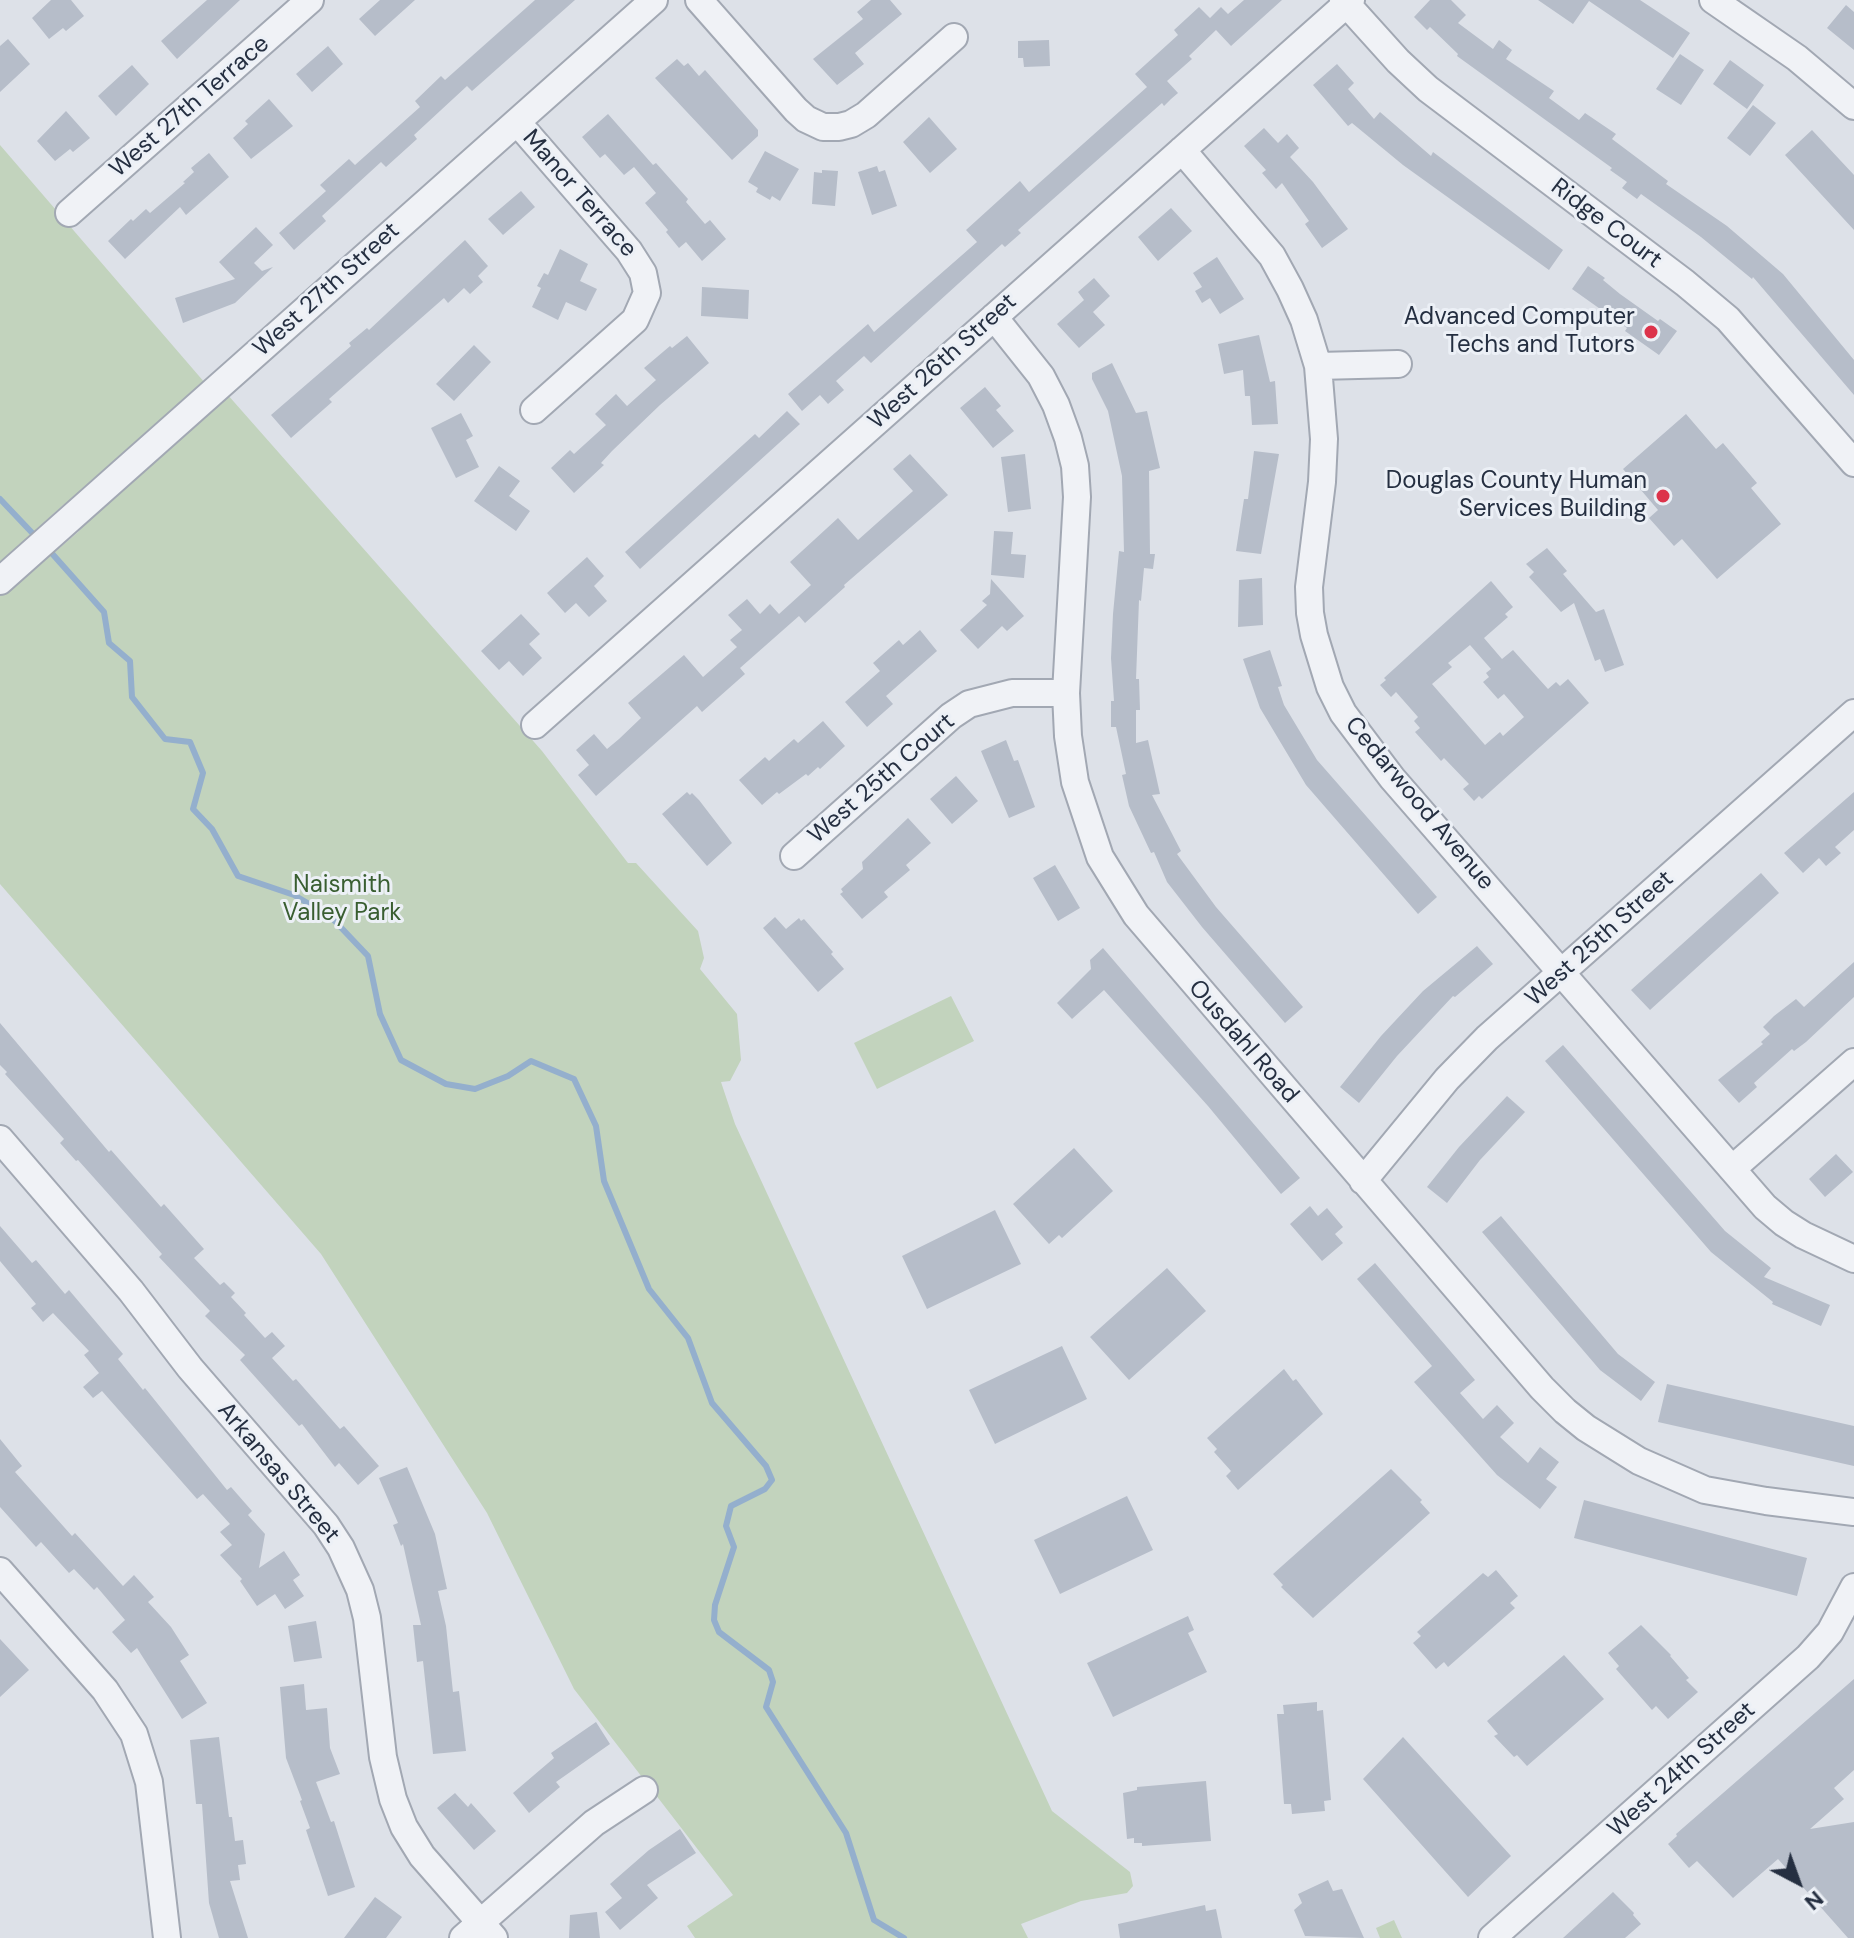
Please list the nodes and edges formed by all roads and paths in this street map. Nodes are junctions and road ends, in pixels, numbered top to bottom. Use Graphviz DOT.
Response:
graph roads {
  1 [pos="310,0"];
  2 [pos="654,0"];
  3 [pos="699,0"];
  4 [pos="1713,0"];
  5 [pos="1347,1"];
  6 [pos="954,37"];
  7 [pos="1854,106"];
  8 [pos="517,122"];
  9 [pos="1182,150"];
  10 [pos="69,213"];
  11 [pos="994,317"];
  12 [pos="1398,364"];
  13 [pos="1318,366"];
  14 [pos="534,410"];
  15 [pos="1854,463"];
  16 [pos="9,573"];
  17 [pos="1066,693"];
  18 [pos="1854,713"];
  19 [pos="535,725"];
  20 [pos="794,856"];
  21 [pos="1562,973"];
  22 [pos="1854,1062"];
  23 [pos="0,1139"];
  24 [pos="1732,1169"];
  25 [pos="1363,1181"];
  26 [pos="1854,1259"];
  27 [pos="1854,1512"];
  28 [pos="3,1582"];
  29 [pos="1854,1587"];
  30 [pos="644,1790"];
  31 [pos="479,1933"];
  32 [pos="167,1938"];
  33 [pos="1492,1938"];
  1 -- 10 [label="street, West 27th Terrace"];
  2 -- 8 [label="street, West 27th Street"];
  3 -- 6 [label="street"];
  4 -- 7 [label="street"];
  5 -- 9 [label="street, West 26th Street"];
  5 -- 15 [label="street, Ridge Court"];
  8 -- 14 [label="street, Manor Terrace"];
  8 -- 16 [label="street, West 27th Street"];
  9 -- 11 [label="street, West 26th Street"];
  9 -- 13 [label="street, Cedarwood Avenue"];
  11 -- 17 [label="street, Ousdahl Road"];
  11 -- 19 [label="street, West 26th Street"];
  12 -- 13 [label="street"];
  13 -- 21 [label="street, Cedarwood Avenue"];
  17 -- 20 [label="street, West 25th Court"];
  17 -- 25 [label="street, Ousdahl Road"];
  18 -- 21 [label="street, West 25th Street"];
  21 -- 24 [label="street, Cedarwood Avenue"];
  21 -- 25 [label="street, West 25th Street"];
  22 -- 24 [label="street"];
  23 -- 31 [label="street, Arkansas Street"];
  24 -- 26 [label="street, Cedarwood Avenue"];
  25 -- 27 [label="street, Ousdahl Road"];
  28 -- 32 [label="street"];
  29 -- 33 [label="street, West 24th Street"];
  30 -- 31 [label="street"];
}
